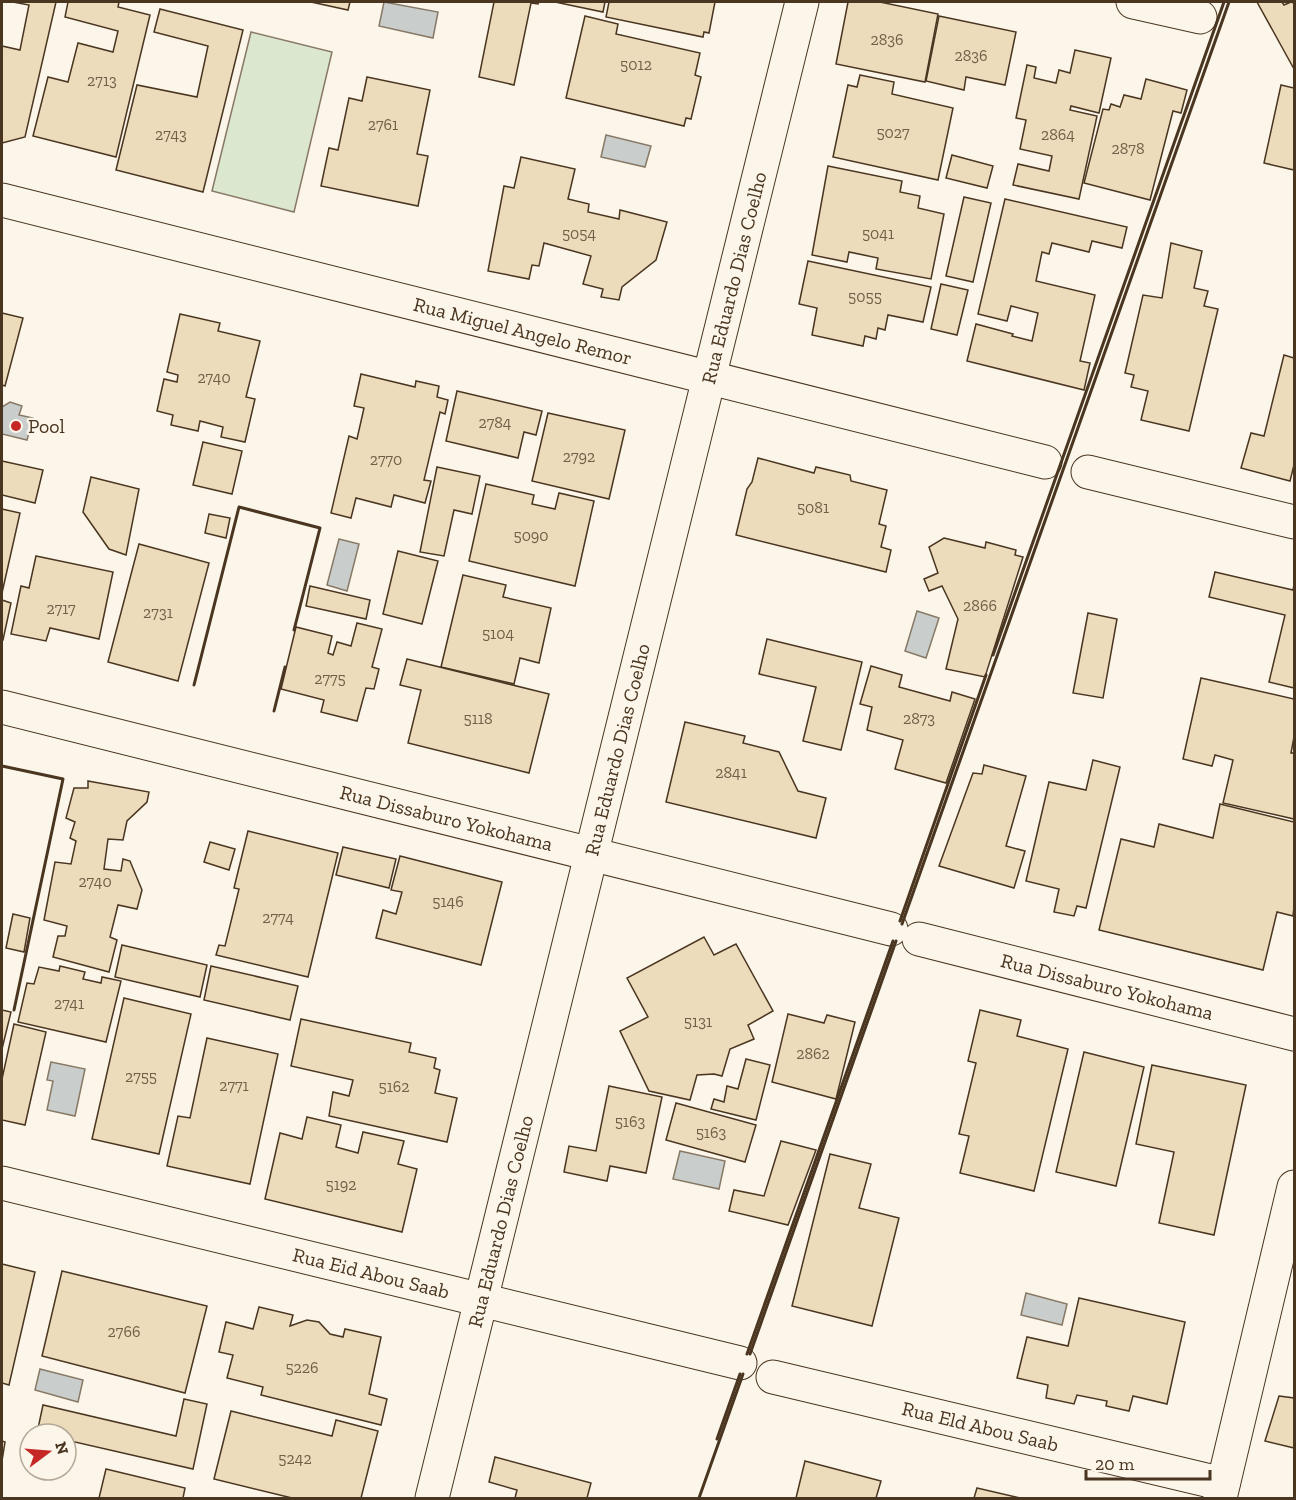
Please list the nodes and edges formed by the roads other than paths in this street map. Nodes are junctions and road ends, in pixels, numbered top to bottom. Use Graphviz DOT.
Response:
graph roads {
  1 [pos="802,2"];
  2 [pos="1133,2"];
  3 [pos="1200,17"];
  4 [pos="2,201"];
  5 [pos="709,377"];
  6 [pos="1045,462"];
  7 [pos="1088,472"];
  8 [pos="1294,522"];
  9 [pos="2,707"];
  10 [pos="591,855"];
  11 [pos="1294,1034"];
  12 [pos="2,1183"];
  13 [pos="1294,1187"];
  14 [pos="481,1300"];
  15 [pos="740,1363"];
  16 [pos="773,1377"];
  17 [pos="1222,1491"];
  18 [pos="432,1498"];
  1 -- 5 [label="street, Rua Eduardo Dias Coelho"];
  2 -- 3 [label="street"];
  4 -- 5 [label="street, Rua Miguel Angelo Remor"];
  5 -- 6 [label="street, Rua Miguel Angelo Remor"];
  5 -- 10 [label="street, Rua Eduardo Dias Coelho"];
  7 -- 8 [label="street"];
  9 -- 10 [label="street, Rua Dissaburo Yokohama"];
  10 -- 11 [label="street, Rua Dissaburo Yokohama"];
  10 -- 14 [label="street, Rua Eduardo Dias Coelho"];
  12 -- 14 [label="street, Rua Eid Abou Saab"];
  13 -- 17 [label="street"];
  14 -- 15 [label="street, Rua Eid Abou Saab"];
  14 -- 18 [label="street, Rua Eduardo Dias Coelho"];
  16 -- 17 [label="street, Rua Eld Abou Saab"];
}
